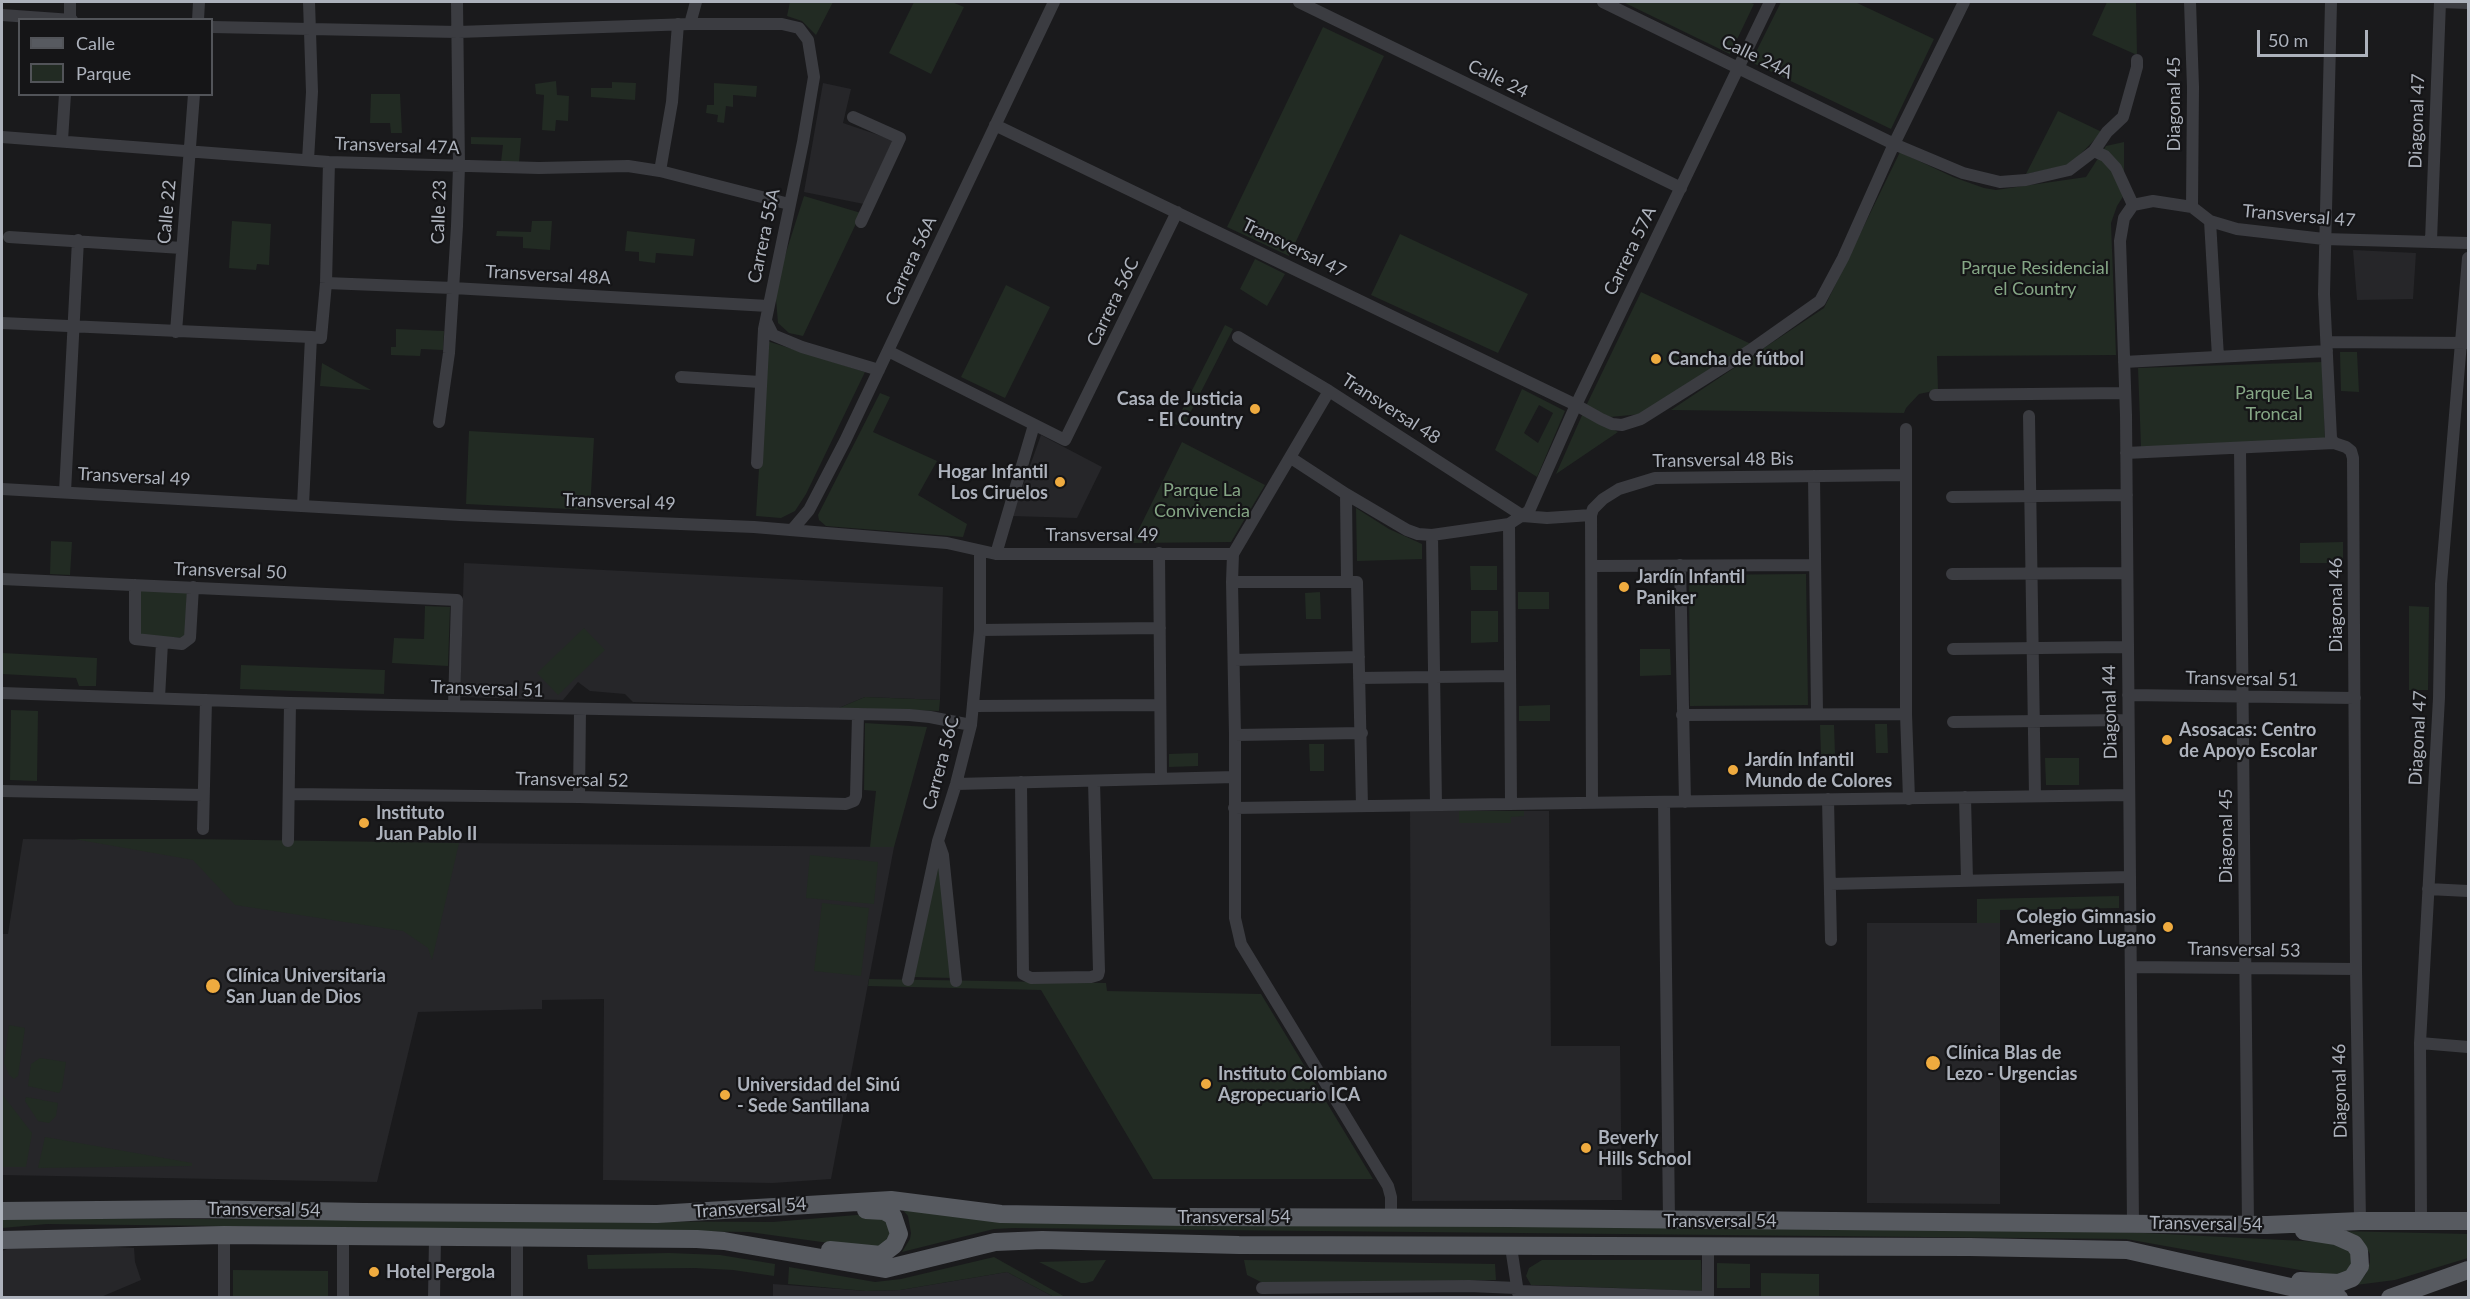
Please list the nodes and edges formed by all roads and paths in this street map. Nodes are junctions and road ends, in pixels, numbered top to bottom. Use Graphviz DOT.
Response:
graph roads {
  1 [pos="70,2"];
  2 [pos="198,2"];
  3 [pos="309,2"];
  4 [pos="457,2"];
  5 [pos="696,2"];
  6 [pos="1054,2"];
  7 [pos="1299,2"];
  8 [pos="1604,2"];
  9 [pos="1770,2"];
  10 [pos="1964,2"];
  11 [pos="2190,2"];
  12 [pos="2331,2"];
  13 [pos="2440,2"];
  14 [pos="2469,3"];
  15 [pos="2,15"];
  16 [pos="53,18"];
  17 [pos="70,18"];
  18 [pos="198,18"];
  19 [pos="684,24"];
  20 [pos="213,27"];
  21 [pos="311,30"];
  22 [pos="458,32"];
  23 [pos="2137,60"];
  24 [pos="1737,67"];
  25 [pos="65,96"];
  26 [pos="194,96"];
  27 [pos="853,117"];
  28 [pos="995,125"];
  29 [pos="2,137"];
  30 [pos="62,140"];
  31 [pos="1894,144"];
  32 [pos="190,150"];
  33 [pos="2094,151"];
  34 [pos="308,160"];
  35 [pos="329,162"];
  36 [pos="459,166"];
  37 [pos="660,171"];
  38 [pos="1681,188"];
  39 [pos="789,204"];
  40 [pos="2133,204"];
  41 [pos="2192,207"];
  42 [pos="1177,212"];
  43 [pos="2210,221"];
  44 [pos="861,222"];
  45 [pos="9,237"];
  46 [pos="2324,239"];
  47 [pos="78,240"];
  48 [pos="2431,241"];
  49 [pos="2469,243"];
  50 [pos="182,248"];
  51 [pos="2469,258"];
  52 [pos="326,283"];
  53 [pos="453,288"];
  54 [pos="767,312"];
  55 [pos="2,324"];
  56 [pos="73,327"];
  57 [pos="176,332"];
  58 [pos="311,337"];
  59 [pos="1238,337"];
  60 [pos="2464,343"];
  61 [pos="2327,347"];
  62 [pos="888,351"];
  63 [pos="2218,357"];
  64 [pos="2124,362"];
  65 [pos="879,370"];
  66 [pos="681,377"];
  67 [pos="760,382"];
  68 [pos="1329,391"];
  69 [pos="2125,393"];
  70 [pos="1935,395"];
  71 [pos="1576,405"];
  72 [pos="2029,416"];
  73 [pos="439,422"];
  74 [pos="1034,425"];
  75 [pos="1906,429"];
  76 [pos="2334,443"];
  77 [pos="2240,448"];
  78 [pos="2126,453"];
  79 [pos="1291,458"];
  80 [pos="757,463"];
  81 [pos="1905,475"];
  82 [pos="1814,476"];
  83 [pos="2,489"];
  84 [pos="65,492"];
  85 [pos="1346,494"];
  86 [pos="2127,495"];
  87 [pos="2030,496"];
  88 [pos="1952,497"];
  89 [pos="303,505"];
  90 [pos="1591,515"];
  91 [pos="1523,516"];
  92 [pos="1509,524"];
  93 [pos="792,530"];
  94 [pos="1432,535"];
  95 [pos="980,551"];
  96 [pos="1159,553"];
  97 [pos="996,554"];
  98 [pos="1233,554"];
  99 [pos="1680,565"];
  100 [pos="1815,565"];
  101 [pos="1592,566"];
  102 [pos="2127,573"];
  103 [pos="1952,574"];
  104 [pos="2031,574"];
  105 [pos="2,579"];
  106 [pos="1232,582"];
  107 [pos="1347,582"];
  108 [pos="135,585"];
  109 [pos="193,587"];
  110 [pos="1160,628"];
  111 [pos="981,630"];
  112 [pos="162,642"];
  113 [pos="2033,647"];
  114 [pos="2127,647"];
  115 [pos="1953,649"];
  116 [pos="1359,657"];
  117 [pos="1234,660"];
  118 [pos="1434,676"];
  119 [pos="1510,676"];
  120 [pos="1359,678"];
  121 [pos="2,693"];
  122 [pos="2128,695"];
  123 [pos="159,698"];
  124 [pos="2244,698"];
  125 [pos="2355,698"];
  126 [pos="206,700"];
  127 [pos="290,704"];
  128 [pos="1160,705"];
  129 [pos="454,706"];
  130 [pos="974,706"];
  131 [pos="580,710"];
  132 [pos="1817,713"];
  133 [pos="1906,714"];
  134 [pos="858,715"];
  135 [pos="1682,715"];
  136 [pos="2128,720"];
  137 [pos="2034,722"];
  138 [pos="1953,723"];
  139 [pos="971,725"];
  140 [pos="1362,733"];
  141 [pos="1235,735"];
  142 [pos="1234,777"];
  143 [pos="1161,779"];
  144 [pos="1094,781"];
  145 [pos="1020,782"];
  146 [pos="957,784"];
  147 [pos="2,791"];
  148 [pos="288,794"];
  149 [pos="203,795"];
  150 [pos="2129,795"];
  151 [pos="2035,796"];
  152 [pos="579,797"];
  153 [pos="1965,797"];
  154 [pos="1828,799"];
  155 [pos="1909,799"];
  156 [pos="1664,802"];
  157 [pos="1684,802"];
  158 [pos="1592,803"];
  159 [pos="1511,804"];
  160 [pos="1362,806"];
  161 [pos="1436,806"];
  162 [pos="1234,808"];
  163 [pos="203,829"];
  164 [pos="938,841"];
  165 [pos="288,842"];
  166 [pos="2130,877"];
  167 [pos="1967,881"];
  168 [pos="1830,884"];
  169 [pos="2428,889"];
  170 [pos="2469,891"];
  171 [pos="1831,940"];
  172 [pos="2131,966"];
  173 [pos="2244,968"];
  174 [pos="2356,969"];
  175 [pos="908,980"];
  176 [pos="956,981"];
  177 [pos="2420,1043"];
  178 [pos="2469,1047"];
  179 [pos="2,1211"];
  180 [pos="706,1212"];
  181 [pos="1391,1218"];
  182 [pos="1669,1220"];
  183 [pos="2421,1220"];
  184 [pos="2360,1221"];
  185 [pos="2469,1221"];
  186 [pos="2133,1222"];
  187 [pos="2248,1224"];
  188 [pos="2266,1225"];
  189 [pos="224,1235"];
  190 [pos="343,1237"];
  191 [pos="435,1238"];
  192 [pos="517,1239"];
  193 [pos="2,1240"];
  194 [pos="724,1241"];
  195 [pos="1511,1247"];
  196 [pos="1708,1247"];
  197 [pos="2469,1270"];
  198 [pos="2262,1280"];
  199 [pos="1360,1292"];
  200 [pos="1517,1292"];
  201 [pos="224,1298"];
  202 [pos="343,1298"];
  203 [pos="434,1298"];
  204 [pos="517,1298"];
  205 [pos="1269,1298"];
  206 [pos="2339,1298"];
  207 [pos="2390,1298"];
  1 -- 17 [label="street"];
  2 -- 18 [label="street"];
  3 -- 21 [label="street"];
  4 -- 22 [label="street, Calle 23"];
  5 -- 19 [label="street"];
  6 -- 28 [label="street, Carrera 56A"];
  7 -- 38 [label="street, Calle 24"];
  8 -- 24 [label="street, Calle 24A"];
  9 -- 24 [label="street, Carrera 57A"];
  10 -- 31 [label="street, Transversal 47"];
  11 -- 41 [label="street, Diagonal 45"];
  12 -- 46 [label="street"];
  13 -- 14 [label="street"];
  13 -- 48 [label="street, Diagonal 47"];
  15 -- 16 [label="street"];
  19 -- 22 [label="street"];
  19 -- 37 [label="street"];
  19 -- 39 [label="street, Carrera 55A"];
  20 -- 21 [label="street"];
  21 -- 22 [label="street"];
  21 -- 34 [label="street"];
  22 -- 36 [label="street, Calle 23"];
  23 -- 33 [label="street, Calle 24A"];
  24 -- 31 [label="street, Calle 24A"];
  24 -- 38 [label="street, Carrera 57A"];
  25 -- 30 [label="street"];
  26 -- 32 [label="street, Calle 22"];
  27 -- 44 [label="street"];
  28 -- 42 [label="street, Transversal 47"];
  28 -- 62 [label="street, Carrera 56A"];
  29 -- 30 [label="street, Transversal 47A"];
  30 -- 32 [label="street, Transversal 47A"];
  31 -- 33 [label="street, Calle 24A"];
  31 -- 71 [label="street, Transversal 47"];
  32 -- 34 [label="street, Transversal 47A"];
  32 -- 50 [label="street, Calle 22"];
  33 -- 40 [label="street"];
  34 -- 35 [label="street, Transversal 47A"];
  35 -- 36 [label="street, Transversal 47A"];
  35 -- 52 [label="street"];
  36 -- 37 [label="street, Transversal 47A"];
  36 -- 53 [label="street, Calle 23"];
  37 -- 39 [label="street, Transversal 47A"];
  38 -- 71 [label="street, Carrera 57A"];
  39 -- 54 [label="street, Carrera 55A"];
  40 -- 41 [label="street, Transversal 47"];
  40 -- 64 [label="street, Diagonal 44"];
  41 -- 43 [label="street, Transversal 47"];
  42 -- 71 [label="street, Transversal 47"];
  42 -- 74 [label="street, Carrera 56C"];
  43 -- 46 [label="street, Transversal 47"];
  43 -- 63 [label="street"];
  45 -- 47 [label="street"];
  46 -- 48 [label="street, Transversal 47"];
  46 -- 61 [label="street"];
  47 -- 50 [label="street"];
  47 -- 56 [label="street"];
  48 -- 49 [label="street, Transversal 47"];
  50 -- 57 [label="street, Calle 22"];
  51 -- 60 [label="street, Diagonal 47"];
  52 -- 53 [label="street, Transversal 48A"];
  52 -- 58 [label="street"];
  53 -- 54 [label="street, Transversal 48A"];
  53 -- 73 [label="street, Calle 23"];
  54 -- 65 [label="street"];
  54 -- 67 [label="street, Carrera 55A"];
  55 -- 56 [label="street"];
  56 -- 57 [label="street"];
  56 -- 84 [label="street"];
  57 -- 58 [label="street"];
  58 -- 89 [label="street"];
  59 -- 68 [label="street, Transversal 48"];
  60 -- 61 [label="street"];
  60 -- 169 [label="street, Diagonal 47"];
  61 -- 63 [label="street"];
  61 -- 76 [label="street"];
  62 -- 65 [label="street, Carrera 56A"];
  62 -- 74 [label="street"];
  63 -- 64 [label="street"];
  64 -- 69 [label="street, Diagonal 44"];
  65 -- 93 [label="street, Carrera 56A"];
  66 -- 67 [label="street"];
  67 -- 80 [label="street, Carrera 55A"];
  68 -- 79 [label="street"];
  68 -- 91 [label="street, Transversal 48"];
  69 -- 70 [label="street"];
  69 -- 78 [label="street, Diagonal 44"];
  71 -- 91 [label="street, Carrera 57A"];
  72 -- 87 [label="street"];
  74 -- 97 [label="street"];
  75 -- 81 [label="street"];
  76 -- 77 [label="street"];
  76 -- 125 [label="street, Diagonal 46"];
  77 -- 78 [label="street"];
  77 -- 124 [label="street, Diagonal 45"];
  78 -- 86 [label="street, Diagonal 44"];
  79 -- 85 [label="street"];
  79 -- 98 [label="street"];
  81 -- 82 [label="street, Transversal 48 Bis"];
  81 -- 133 [label="street"];
  82 -- 90 [label="street, Transversal 48 Bis"];
  82 -- 100 [label="street"];
  83 -- 84 [label="street, Transversal 49"];
  84 -- 89 [label="street, Transversal 49"];
  85 -- 94 [label="street"];
  85 -- 107 [label="street"];
  86 -- 87 [label="street"];
  86 -- 102 [label="street, Diagonal 44"];
  87 -- 88 [label="street"];
  87 -- 104 [label="street"];
  89 -- 93 [label="street, Transversal 49"];
  90 -- 91 [label="street"];
  90 -- 101 [label="street"];
  91 -- 92 [label="street"];
  92 -- 94 [label="street"];
  92 -- 119 [label="street"];
  93 -- 95 [label="street, Transversal 49"];
  94 -- 118 [label="street"];
  95 -- 97 [label="street, Transversal 49"];
  95 -- 111 [label="street, Carrera 56C"];
  96 -- 97 [label="street, Transversal 49"];
  96 -- 98 [label="street, Transversal 49"];
  96 -- 110 [label="street"];
  98 -- 106 [label="street"];
  99 -- 100 [label="street"];
  99 -- 101 [label="street"];
  99 -- 135 [label="street"];
  100 -- 132 [label="street"];
  101 -- 158 [label="street"];
  102 -- 104 [label="street"];
  102 -- 114 [label="street, Diagonal 44"];
  103 -- 104 [label="street"];
  104 -- 113 [label="street"];
  105 -- 108 [label="street, Transversal 50"];
  106 -- 107 [label="street"];
  106 -- 117 [label="street"];
  107 -- 116 [label="street"];
  108 -- 109 [label="street, Transversal 50"];
  108 -- 112 [label="street"];
  109 -- 112 [label="street"];
  109 -- 129 [label="street, Transversal 50"];
  110 -- 111 [label="street"];
  110 -- 128 [label="street"];
  111 -- 130 [label="street, Carrera 56C"];
  112 -- 123 [label="street"];
  113 -- 114 [label="street"];
  113 -- 115 [label="street"];
  113 -- 137 [label="street"];
  114 -- 122 [label="street, Diagonal 44"];
  116 -- 117 [label="street"];
  116 -- 120 [label="street"];
  117 -- 141 [label="street"];
  118 -- 119 [label="street"];
  118 -- 120 [label="street"];
  118 -- 161 [label="street"];
  119 -- 159 [label="street"];
  120 -- 140 [label="street"];
  121 -- 123 [label="street, Transversal 51"];
  122 -- 124 [label="street, Transversal 51"];
  122 -- 136 [label="street, Diagonal 44"];
  123 -- 126 [label="street, Transversal 51"];
  124 -- 125 [label="street, Transversal 51"];
  124 -- 173 [label="street, Diagonal 45"];
  125 -- 174 [label="street, Diagonal 46"];
  126 -- 127 [label="street, Transversal 51"];
  126 -- 149 [label="street"];
  127 -- 129 [label="street, Transversal 51"];
  127 -- 148 [label="street"];
  128 -- 130 [label="street"];
  128 -- 143 [label="street"];
  129 -- 131 [label="street, Transversal 51"];
  130 -- 139 [label="street, Carrera 56C"];
  131 -- 134 [label="street, Transversal 51"];
  131 -- 152 [label="street"];
  132 -- 133 [label="street"];
  132 -- 135 [label="street"];
  133 -- 155 [label="street"];
  134 -- 139 [label="street, Transversal 51"];
  134 -- 152 [label="street, Transversal 52"];
  135 -- 157 [label="street"];
  136 -- 137 [label="street"];
  136 -- 150 [label="street, Diagonal 44"];
  137 -- 138 [label="street"];
  137 -- 151 [label="street"];
  139 -- 146 [label="street, Carrera 56C"];
  140 -- 141 [label="street"];
  140 -- 160 [label="street"];
  141 -- 142 [label="street"];
  142 -- 143 [label="street"];
  142 -- 162 [label="street"];
  143 -- 144 [label="street"];
  144 -- 145 [label="street"];
  144 -- 145 [label="street"];
  145 -- 146 [label="street"];
  146 -- 164 [label="street, Carrera 56C"];
  147 -- 149 [label="street"];
  148 -- 152 [label="street, Transversal 52"];
  148 -- 165 [label="street"];
  149 -- 163 [label="street"];
  150 -- 151 [label="street"];
  150 -- 166 [label="street, Diagonal 44"];
  151 -- 153 [label="street"];
  153 -- 155 [label="street"];
  153 -- 167 [label="street"];
  154 -- 155 [label="street"];
  154 -- 157 [label="street"];
  154 -- 168 [label="street"];
  156 -- 157 [label="street"];
  156 -- 158 [label="street"];
  156 -- 182 [label="street"];
  158 -- 159 [label="street"];
  159 -- 161 [label="street"];
  160 -- 161 [label="street"];
  160 -- 162 [label="street"];
  162 -- 181 [label="street"];
  164 -- 175 [label="street, Carrera 56C"];
  164 -- 176 [label="street"];
  166 -- 167 [label="street"];
  166 -- 172 [label="street, Diagonal 44"];
  167 -- 168 [label="street"];
  168 -- 171 [label="street"];
  169 -- 170 [label="street"];
  169 -- 177 [label="street, Diagonal 47"];
  172 -- 173 [label="street, Transversal 53"];
  172 -- 186 [label="street, Diagonal 44"];
  173 -- 174 [label="street, Transversal 53"];
  173 -- 187 [label="street, Diagonal 45"];
  174 -- 184 [label="street, Diagonal 46"];
  177 -- 178 [label="street"];
  177 -- 183 [label="street, Diagonal 47"];
  179 -- 180 [label="main road, Transversal 54"];
  180 -- 181 [label="main road, Transversal 54"];
  180 -- 194 [label="main road"];
  181 -- 182 [label="main road, Transversal 54"];
  182 -- 186 [label="main road, Transversal 54"];
  183 -- 184 [label="main road, Transversal 54"];
  183 -- 185 [label="main road, Transversal 54"];
  184 -- 188 [label="main road, Transversal 54"];
  186 -- 187 [label="main road, Transversal 54"];
  187 -- 188 [label="main road, Transversal 54"];
  188 -- 198 [label="main road"];
  189 -- 190 [label="main road, Transversal 54"];
  189 -- 193 [label="main road, Transversal 54"];
  189 -- 201 [label="street"];
  190 -- 191 [label="main road, Transversal 54"];
  190 -- 202 [label="street"];
  191 -- 192 [label="main road, Transversal 54"];
  191 -- 203 [label="street"];
  192 -- 194 [label="main road, Transversal 54"];
  192 -- 204 [label="street"];
  194 -- 195 [label="main road, Transversal 54"];
  195 -- 196 [label="main road, Transversal 54"];
  195 -- 200 [label="street"];
  196 -- 198 [label="main road, Transversal 54"];
  196 -- 200 [label="street"];
  197 -- 207 [label="main road"];
  198 -- 206 [label="main road, Transversal 54"];
  199 -- 200 [label="street"];
  199 -- 205 [label="street"];
}
